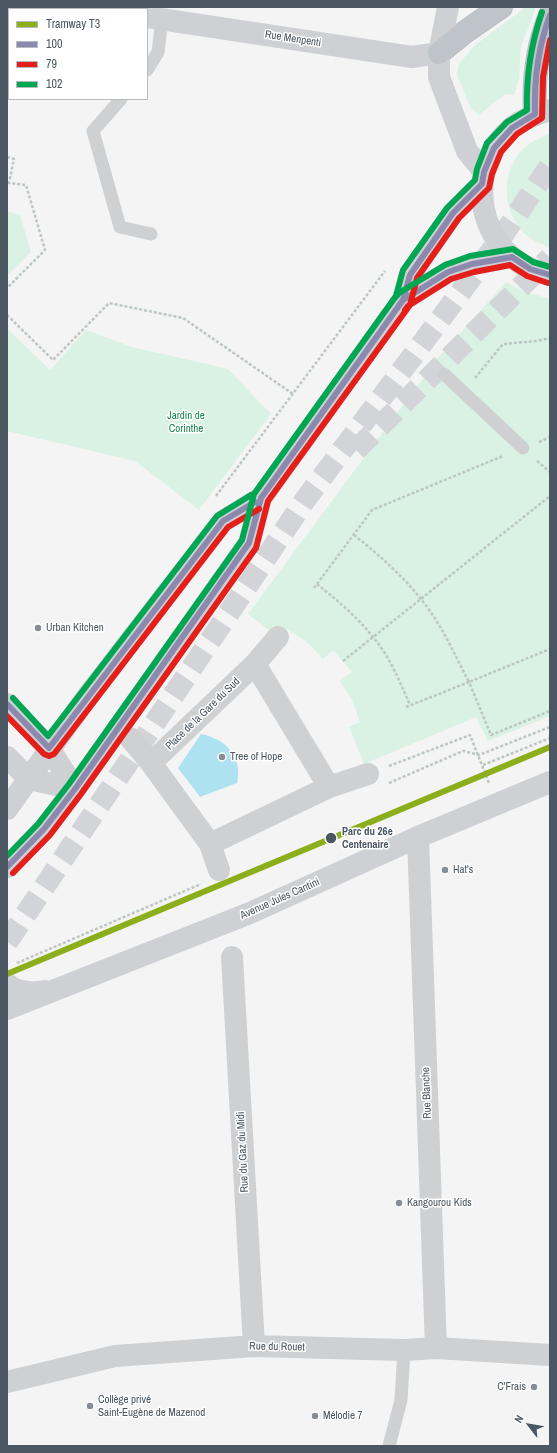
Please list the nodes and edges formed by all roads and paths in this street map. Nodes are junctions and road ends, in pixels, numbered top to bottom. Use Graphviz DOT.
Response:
graph roads {
  1 [pos="448,7"];
  2 [pos="501,7"];
  3 [pos="550,15"];
  4 [pos="155,18"];
  5 [pos="439,53"];
  6 [pos="148,68"];
  7 [pos="120,100"];
  8 [pos="542,112"];
  9 [pos="7,157"];
  10 [pos="483,178"];
  11 [pos="151,234"];
  12 [pos="512,257"];
  13 [pos="390,264"];
  14 [pos="550,275"];
  15 [pos="7,288"];
  16 [pos="403,300"];
  17 [pos="7,315"];
  18 [pos="550,338"];
  19 [pos="444,374"];
  20 [pos="463,392"];
  21 [pos="293,394"];
  22 [pos="550,438"];
  23 [pos="523,448"];
  24 [pos="550,496"];
  25 [pos="261,498"];
  26 [pos="211,502"];
  27 [pos="354,535"];
  28 [pos="317,584"];
  29 [pos="314,588"];
  30 [pos="422,600"];
  31 [pos="278,637"];
  32 [pos="374,638"];
  33 [pos="550,649"];
  34 [pos="343,661"];
  35 [pos="255,664"];
  36 [pos="469,682"];
  37 [pos="7,704"];
  38 [pos="550,710"];
  39 [pos="550,727"];
  40 [pos="130,738"];
  41 [pos="550,738"];
  42 [pos="49,748"];
  43 [pos="479,755"];
  44 [pos="7,757"];
  45 [pos="151,763"];
  46 [pos="483,765"];
  47 [pos="368,774"];
  48 [pos="29,779"];
  49 [pos="550,782"];
  50 [pos="329,786"];
  51 [pos="75,789"];
  52 [pos="501,803"];
  53 [pos="7,809"];
  54 [pos="418,837"];
  55 [pos="210,844"];
  56 [pos="7,867"];
  57 [pos="219,870"];
  58 [pos="232,957"];
  59 [pos="7,984"];
  60 [pos="54,990"];
  61 [pos="7,1009"];
  62 [pos="254,1346"];
  63 [pos="436,1348"];
  64 [pos="404,1350"];
  65 [pos="550,1356"];
  66 [pos="7,1382"];
  67 [pos="389,1446"];
  1 -- 5 [label="main road"];
  2 -- 5 [label="highway"];
  3 -- 8 [label="highway"];
  4 -- 5 [label="main road, Rue Menpenti"];
  4 -- 6 [label="lane"];
  5 -- 10 [label="main road"];
  7 -- 11 [label="lane"];
  8 -- 10 [label="main road"];
  9 -- 15 [label="path"];
  10 -- 12 [label="main road"];
  10 -- 16 [label="main road"];
  12 -- 14 [label="main road"];
  12 -- 16 [label="main road"];
  13 -- 21 [label="path"];
  16 -- 25 [label="main road"];
  17 -- 21 [label="path"];
  18 -- 20 [label="path"];
  19 -- 20 [label="lane"];
  20 -- 23 [label="lane"];
  21 -- 26 [label="path"];
  22 -- 23 [label="path"];
  23 -- 27 [label="path"];
  24 -- 30 [label="path"];
  25 -- 42 [label="main road"];
  25 -- 51 [label="main road"];
  27 -- 28 [label="path"];
  27 -- 30 [label="path"];
  28 -- 29 [label="path"];
  28 -- 32 [label="path"];
  30 -- 32 [label="path"];
  30 -- 36 [label="path"];
  31 -- 35 [label="street, Place de la Gare du Sud"];
  32 -- 34 [label="path"];
  32 -- 36 [label="path"];
  33 -- 36 [label="path"];
  35 -- 45 [label="street, Place de la Gare du Sud"];
  35 -- 50 [label="street"];
  36 -- 38 [label="path"];
  37 -- 42 [label="main road"];
  39 -- 43 [label="path"];
  40 -- 45 [label="street"];
  41 -- 46 [label="path"];
  42 -- 48 [label="main road"];
  42 -- 51 [label="main road"];
  43 -- 46 [label="path"];
  43 -- 47 [label="path"];
  44 -- 48 [label="main road"];
  45 -- 55 [label="street"];
  46 -- 52 [label="path"];
  47 -- 50 [label="street"];
  48 -- 51 [label="main road"];
  48 -- 53 [label="main road"];
  49 -- 52 [label="main road, Avenue Jules Cantini"];
  50 -- 55 [label="street"];
  51 -- 56 [label="main road"];
  52 -- 54 [label="main road, Avenue Jules Cantini"];
  54 -- 60 [label="main road, Avenue Jules Cantini"];
  54 -- 63 [label="street, Rue Blanche"];
  55 -- 57 [label="street"];
  58 -- 62 [label="street, Rue du Gaz du Midi"];
  59 -- 60 [label="main road"];
  60 -- 61 [label="main road, Avenue Jules Cantini"];
  62 -- 64 [label="street, Rue du Rouet"];
  62 -- 66 [label="street, Rue du Rouet"];
  63 -- 64 [label="street, Rue du Rouet"];
  63 -- 65 [label="street, Rue du Rouet"];
  64 -- 67 [label="lane"];
}
